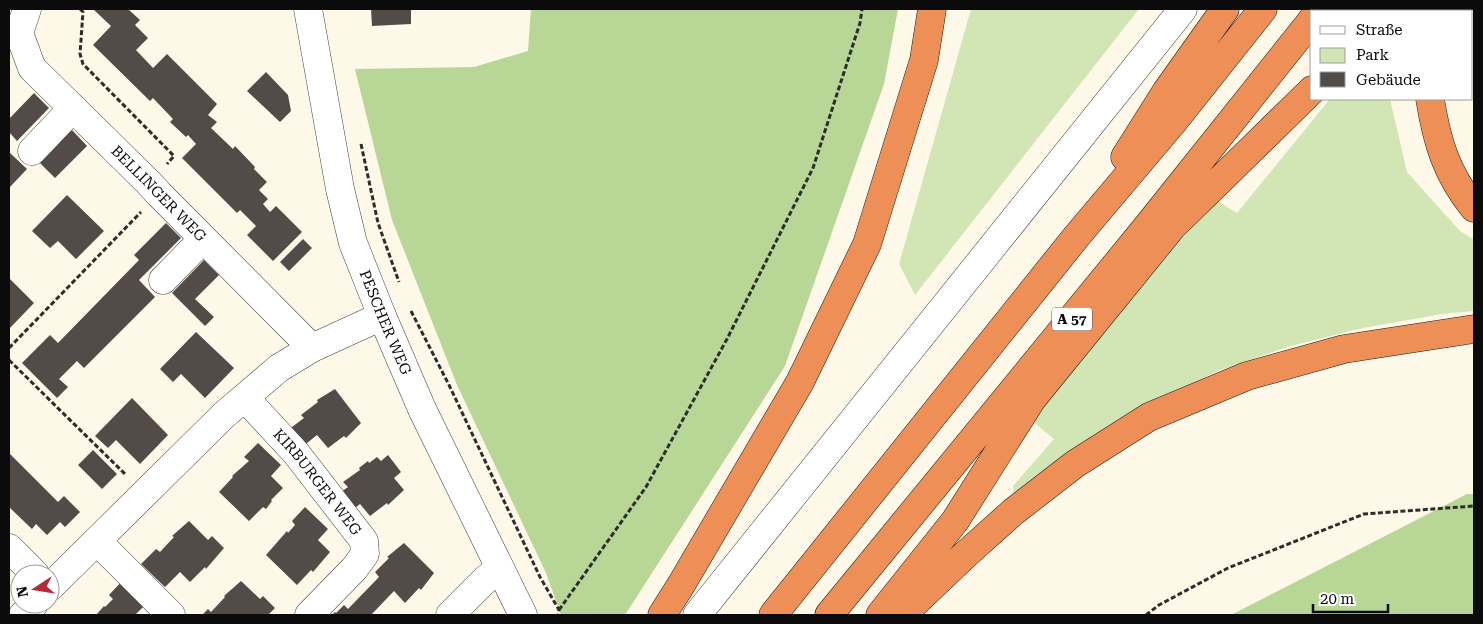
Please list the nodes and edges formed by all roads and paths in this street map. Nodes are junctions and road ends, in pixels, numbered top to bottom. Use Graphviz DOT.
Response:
graph roads {
  1 [pos="80,9"];
  2 [pos="308,9"];
  3 [pos="862,9"];
  4 [pos="932,9"];
  5 [pos="1183,9"];
  6 [pos="1224,9"];
  7 [pos="1263,9"];
  8 [pos="23,21"];
  9 [pos="1310,23"];
  10 [pos="1310,92"];
  11 [pos="1430,100"];
  12 [pos="73,108"];
  13 [pos="360,137"];
  14 [pos="32,151"];
  15 [pos="154,189"];
  16 [pos="1474,208"];
  17 [pos="1076,237"];
  18 [pos="203,239"];
  19 [pos="163,280"];
  20 [pos="401,286"];
  21 [pos="408,305"];
  22 [pos="382,316"];
  23 [pos="1474,329"];
  24 [pos="9,348"];
  25 [pos="312,348"];
  26 [pos="9,360"];
  27 [pos="245,398"];
  28 [pos="144,493"];
  29 [pos="1474,506"];
  30 [pos="97,541"];
  31 [pos="9,548"];
  32 [pos="25,564"];
  33 [pos="500,569"];
  34 [pos="60,577"];
  35 [pos="559,610"];
  36 [pos="171,615"];
  37 [pos="309,615"];
  38 [pos="450,615"];
  39 [pos="523,615"];
  40 [pos="558,615"];
  41 [pos="662,615"];
  42 [pos="698,615"];
  43 [pos="773,615"];
  44 [pos="829,615"];
  45 [pos="880,615"];
  46 [pos="902,615"];
  47 [pos="1146,615"];
  1 -- 15 [label="path"];
  2 -- 22 [label="street, PESCHER WEG"];
  3 -- 35 [label="path"];
  4 -- 41 [label="highway"];
  5 -- 42 [label="street"];
  6 -- 17 [label="highway"];
  7 -- 17 [label="highway"];
  8 -- 12 [label="street, BELLINGER WEG"];
  9 -- 44 [label="highway, A 57"];
  10 -- 45 [label="highway"];
  11 -- 16 [label="highway"];
  12 -- 14 [label="street"];
  12 -- 15 [label="street, BELLINGER WEG"];
  13 -- 20 [label="path"];
  15 -- 18 [label="street, BELLINGER WEG"];
  15 -- 24 [label="path"];
  17 -- 43 [label="highway"];
  18 -- 19 [label="street"];
  18 -- 25 [label="street, BELLINGER WEG"];
  21 -- 35 [label="path"];
  22 -- 25 [label="street"];
  22 -- 33 [label="street, PESCHER WEG"];
  23 -- 46 [label="highway"];
  25 -- 27 [label="street"];
  26 -- 28 [label="path"];
  27 -- 28 [label="street"];
  27 -- 37 [label="street, KIRBURGER WEG"];
  28 -- 30 [label="street"];
  29 -- 47 [label="path"];
  30 -- 34 [label="street"];
  30 -- 36 [label="street"];
  31 -- 32 [label="street"];
  33 -- 38 [label="street"];
  33 -- 39 [label="street, PESCHER WEG"];
  35 -- 40 [label="path"];
}
